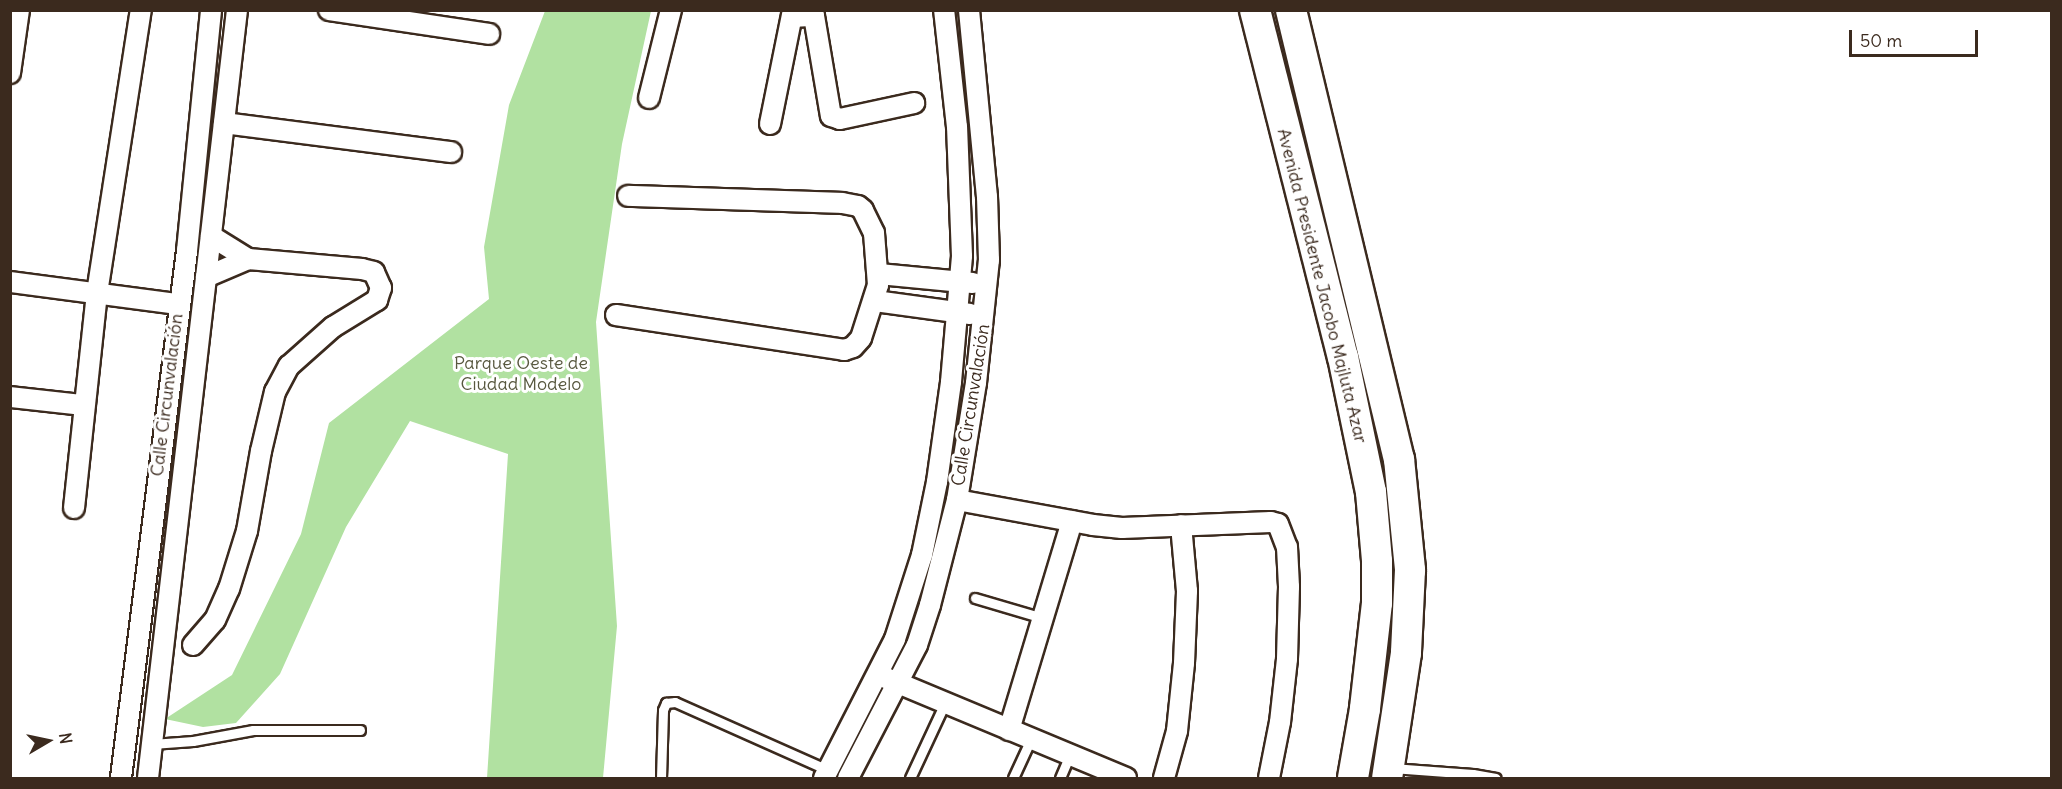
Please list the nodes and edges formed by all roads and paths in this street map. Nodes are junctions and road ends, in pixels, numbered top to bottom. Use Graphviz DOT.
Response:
graph roads {
  1 [pos="19,10"];
  2 [pos="141,10"];
  3 [pos="211,10"];
  4 [pos="237,10"];
  5 [pos="328,10"];
  6 [pos="671,10"];
  7 [pos="944,10"];
  8 [pos="969,10"];
  9 [pos="1255,10"];
  10 [pos="1291,10"];
  11 [pos="793,14"];
  12 [pos="489,34"];
  13 [pos="11,60"];
  14 [pos="649,98"];
  15 [pos="914,103"];
  16 [pos="224,123"];
  17 [pos="770,124"];
  18 [pos="451,153"];
  19 [pos="628,196"];
  20 [pos="211,236"];
  21 [pos="187,252"];
  22 [pos="208,255"];
  23 [pos="248,259"];
  24 [pos="879,274"];
  25 [pos="206,277"];
  26 [pos="961,281"];
  27 [pos="10,282"];
  28 [pos="987,284"];
  29 [pos="97,293"];
  30 [pos="875,301"];
  31 [pos="178,304"];
  32 [pos="958,312"];
  33 [pos="616,315"];
  34 [pos="984,316"];
  35 [pos="10,397"];
  36 [pos="83,405"];
  37 [pos="957,500"];
  38 [pos="74,508"];
  39 [pos="1072,521"];
  40 [pos="1181,525"];
  41 [pos="975,598"];
  42 [pos="1043,618"];
  43 [pos="193,645"];
  44 [pos="878,675"];
  45 [pos="898,684"];
  46 [pos="945,703"];
  47 [pos="360,730"];
  48 [pos="1009,730"];
  49 [pos="1031,739"];
  50 [pos="152,744"];
  51 [pos="1070,755"];
  52 [pos="1388,773"];
  53 [pos="826,774"];
  54 [pos="1455,776"];
  55 [pos="121,778"];
  56 [pos="148,778"];
  57 [pos="661,778"];
  58 [pos="848,778"];
  59 [pos="910,778"];
  60 [pos="1013,778"];
  61 [pos="1060,778"];
  62 [pos="1126,778"];
  63 [pos="1164,778"];
  64 [pos="1269,778"];
  65 [pos="1353,778"];
  66 [pos="1496,778"];
  1 -- 13 [label="street"];
  2 -- 29 [label="street"];
  3 -- 21 [label="street, Calle Circunvalación"];
  4 -- 16 [label="street, Calle Circunvalación"];
  5 -- 12 [label="street"];
  6 -- 14 [label="street"];
  7 -- 26 [label="street, Calle Circunvalación"];
  8 -- 28 [label="street, Calle Circunvalación"];
  9 -- 65 [label="main road, Avenida Presidente Jacobo Majluta Azar"];
  10 -- 52 [label="main road, Avenida Presidente Jacobo Majluta Azar"];
  11 -- 15 [label="street"];
  11 -- 17 [label="street"];
  16 -- 18 [label="street"];
  16 -- 20 [label="street, Calle Circunvalación"];
  19 -- 24 [label="street"];
  20 -- 22 [label="street, Calle Circunvalación"];
  20 -- 23 [label="street"];
  21 -- 22 [label="street"];
  21 -- 31 [label="street, Calle Circunvalación"];
  22 -- 25 [label="street, Calle Circunvalación"];
  23 -- 25 [label="street"];
  23 -- 43 [label="street"];
  24 -- 26 [label="street"];
  24 -- 30 [label="street"];
  25 -- 50 [label="street, Calle Circunvalación"];
  26 -- 28 [label="street"];
  26 -- 32 [label="street, Calle Circunvalación"];
  27 -- 29 [label="street"];
  28 -- 34 [label="street, Calle Circunvalación"];
  29 -- 31 [label="street"];
  29 -- 36 [label="street"];
  30 -- 32 [label="street"];
  30 -- 33 [label="street"];
  31 -- 55 [label="street, Calle Circunvalación"];
  32 -- 34 [label="street"];
  32 -- 44 [label="street, Calle Circunvalación"];
  34 -- 37 [label="street, Calle Circunvalación"];
  35 -- 36 [label="street"];
  36 -- 38 [label="street"];
  37 -- 39 [label="street"];
  37 -- 45 [label="street, Calle Circunvalación"];
  39 -- 40 [label="street"];
  39 -- 42 [label="street"];
  40 -- 63 [label="street"];
  40 -- 64 [label="street"];
  41 -- 42 [label="lane"];
  42 -- 48 [label="street"];
  44 -- 45 [label="street"];
  44 -- 53 [label="street, Calle Circunvalación"];
  45 -- 46 [label="street"];
  45 -- 58 [label="street, Calle Circunvalación"];
  46 -- 48 [label="street"];
  46 -- 59 [label="lane"];
  47 -- 50 [label="lane"];
  48 -- 49 [label="street"];
  49 -- 51 [label="street"];
  49 -- 60 [label="lane"];
  50 -- 56 [label="street, Calle Circunvalación"];
  51 -- 61 [label="lane"];
  51 -- 62 [label="street"];
  52 -- 54 [label="lane"];
  53 -- 57 [label="lane"];
  54 -- 66 [label="lane"];
}
